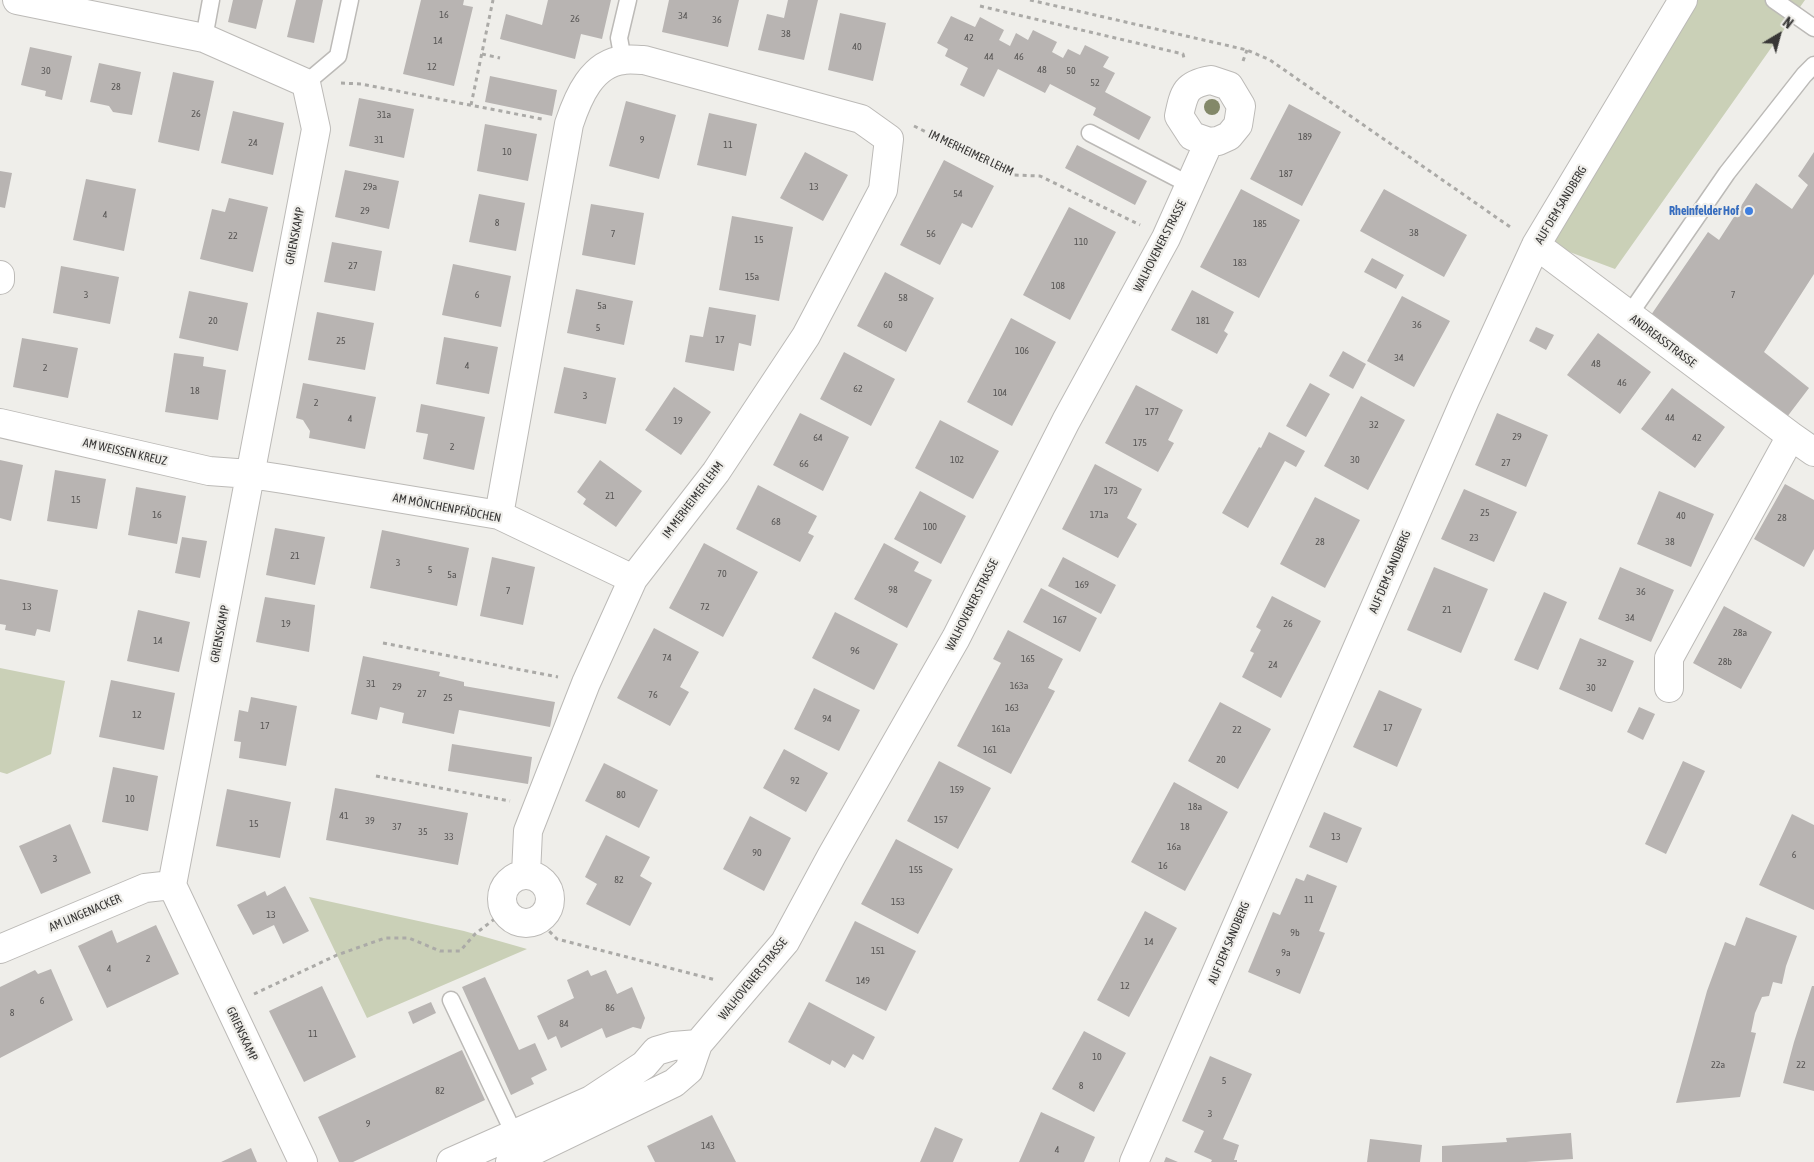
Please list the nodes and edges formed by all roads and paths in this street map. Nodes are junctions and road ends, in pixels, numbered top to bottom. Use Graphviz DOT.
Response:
graph roads {
  1 [pos="17,0"];
  2 [pos="211,0"];
  3 [pos="350,0"];
  4 [pos="493,0"];
  5 [pos="628,0"];
  6 [pos="1030,0"];
  7 [pos="1683,0"];
  8 [pos="1774,0"];
  9 [pos="980,6"];
  10 [pos="1814,28"];
  11 [pos="204,38"];
  12 [pos="482,54"];
  13 [pos="500,58"];
  14 [pos="623,60"];
  15 [pos="1814,65"];
  16 [pos="306,82"];
  17 [pos="1197,82"];
  18 [pos="471,105"];
  19 [pos="569,124"];
  20 [pos="1090,133"];
  21 [pos="889,139"];
  22 [pos="1209,142"];
  23 [pos="1190,185"];
  24 [pos="1166,238"];
  25 [pos="1536,246"];
  26 [pos="0,275"];
  27 [pos="0,280"];
  28 [pos="1630,315"];
  29 [pos="0,423"];
  30 [pos="1791,436"];
  31 [pos="1814,452"];
  32 [pos="250,474"];
  33 [pos="499,515"];
  34 [pos="633,579"];
  35 [pos="383,643"];
  36 [pos="586,683"];
  37 [pos="1669,688"];
  38 [pos="376,776"];
  39 [pos="537,806"];
  40 [pos="526,874"];
  41 [pos="172,885"];
  42 [pos="505,911"];
  43 [pos="538,920"];
  44 [pos="0,949"];
  45 [pos="748,987"];
  46 [pos="451,1000"];
  47 [pos="229,1006"];
  48 [pos="698,1044"];
  49 [pos="516,1150"];
  50 [pos="303,1162"];
  51 [pos="451,1162"];
  52 [pos="1134,1162"];
  1 -- 11 [label="street"];
  2 -- 11 [label="lane"];
  3 -- 16 [label="lane"];
  4 -- 12 [label="path"];
  5 -- 14 [label="lane"];
  6 -- 25 [label="path"];
  7 -- 25 [label="street, AUF DEM SANDBERG"];
  8 -- 10 [label="lane"];
  9 -- 17 [label="path"];
  11 -- 16 [label="street"];
  12 -- 13 [label="path"];
  12 -- 18 [label="path"];
  14 -- 19 [label="street"];
  14 -- 21 [label="street"];
  15 -- 28 [label="lane"];
  16 -- 18 [label="path"];
  16 -- 32 [label="street, GRIENSKAMP"];
  17 -- 22 [label="street"];
  17 -- 22 [label="street"];
  18 -- 19 [label="path"];
  19 -- 33 [label="street"];
  20 -- 23 [label="lane"];
  21 -- 24 [label="path, IM MERHEIMER LEHM"];
  21 -- 34 [label="street, IM MERHEIMER LEHM"];
  22 -- 23 [label="street, WALHOVENER STRASSE"];
  23 -- 24 [label="street, WALHOVENER STRASSE"];
  24 -- 45 [label="street, WALHOVENER STRASSE"];
  25 -- 28 [label="street, ANDREASSTRASSE"];
  25 -- 52 [label="street, AUF DEM SANDBERG"];
  26 -- 27 [label="street"];
  28 -- 30 [label="street, ANDREASSTRASSE"];
  29 -- 32 [label="street, AM WEISSEN KREUZ"];
  30 -- 31 [label="street, ANDREASSTRASSE"];
  30 -- 37 [label="street"];
  32 -- 33 [label="street, AM MÖNCHENPFÄDCHEN"];
  32 -- 41 [label="street, GRIENSKAMP"];
  33 -- 34 [label="street, AM MÖNCHENPFÄDCHEN"];
  34 -- 36 [label="street, IM MERHEIMER LEHM"];
  35 -- 36 [label="path"];
  36 -- 39 [label="street, IM MERHEIMER LEHM"];
  38 -- 39 [label="path"];
  39 -- 40 [label="street, IM MERHEIMER LEHM"];
  40 -- 42 [label="street"];
  40 -- 43 [label="street"];
  41 -- 44 [label="street, AM LINGENACKER"];
  41 -- 47 [label="street, GRIENSKAMP"];
  42 -- 43 [label="street"];
  42 -- 47 [label="path"];
  43 -- 45 [label="path"];
  45 -- 48 [label="street, WALHOVENER STRASSE"];
  46 -- 49 [label="lane"];
  47 -- 50 [label="street, GRIENSKAMP"];
  48 -- 49 [label="street, WALHOVENER STRASSE"];
  48 -- 49 [label="street, WALHOVENER STRASSE"];
  49 -- 51 [label="street, WALHOVENER STRASSE"];
}
